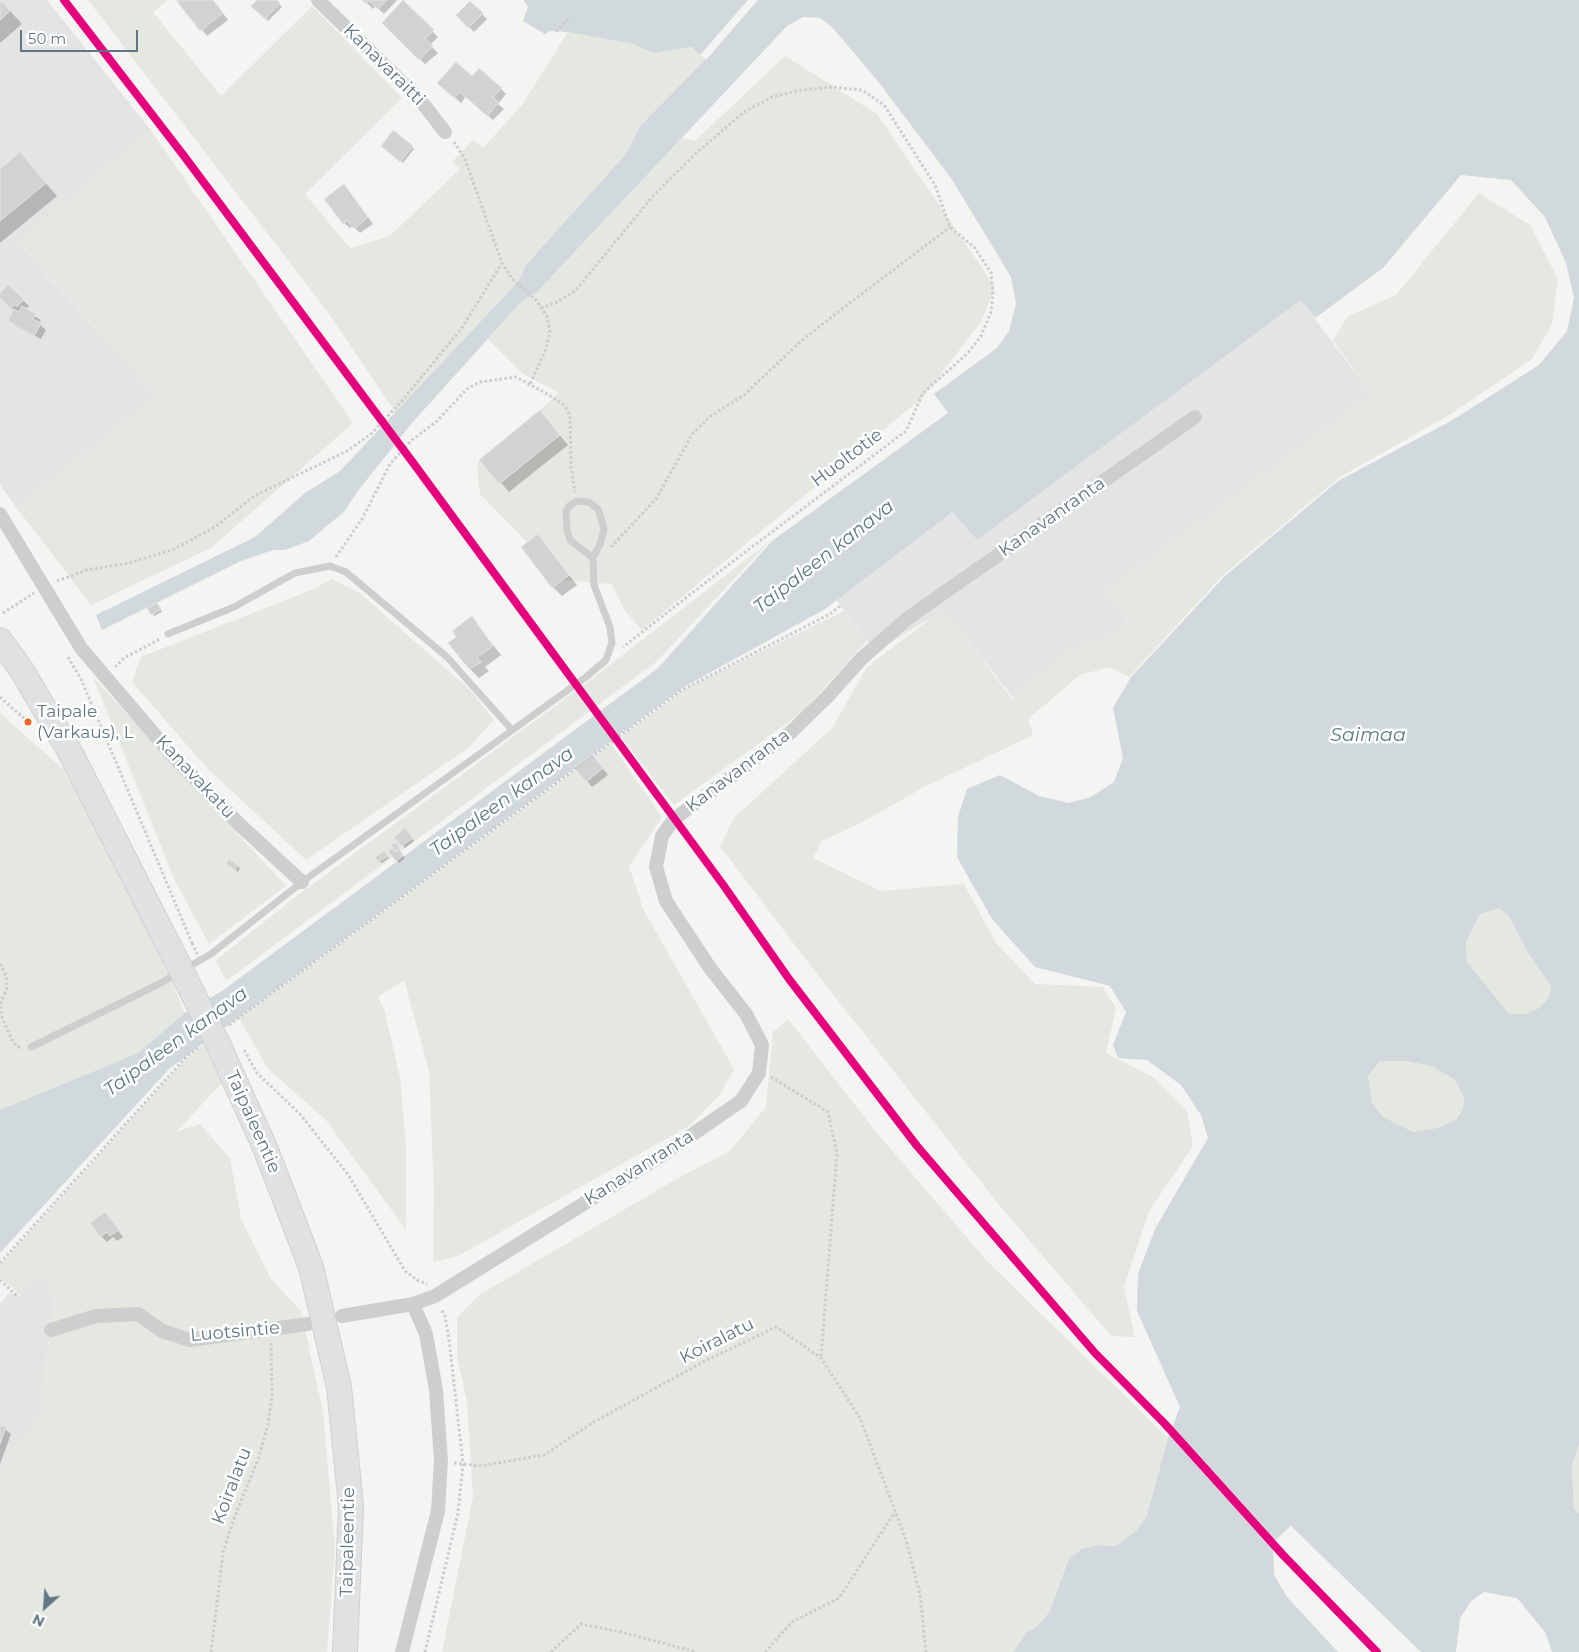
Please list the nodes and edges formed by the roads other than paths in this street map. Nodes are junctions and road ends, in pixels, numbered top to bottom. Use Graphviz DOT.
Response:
graph roads {
  1 [pos="318,0"];
  2 [pos="445,132"];
  3 [pos="1195,417"];
  4 [pos="0,514"];
  5 [pos="593,558"];
  6 [pos="168,634"];
  7 [pos="0,640"];
  8 [pos="512,730"];
  9 [pos="302,882"];
  10 [pos="31,1048"];
  11 [pos="413,1304"];
  12 [pos="342,1316"];
  13 [pos="308,1324"];
  14 [pos="51,1330"];
  15 [pos="345,1652"];
  16 [pos="402,1652"];
  1 -- 2 [label="street, Kanavaraitti"];
  3 -- 11 [label="street, Kanavanranta"];
  4 -- 9 [label="street, Kanavakatu"];
  5 -- 5 [label="lane"];
  5 -- 8 [label="lane"];
  6 -- 8 [label="lane"];
  7 -- 15 [label="highway, Taipaleentie, bridge"];
  8 -- 9 [label="lane"];
  9 -- 10 [label="lane"];
  11 -- 12 [label="street"];
  11 -- 16 [label="street"];
  13 -- 14 [label="street, Luotsintie"];
}
